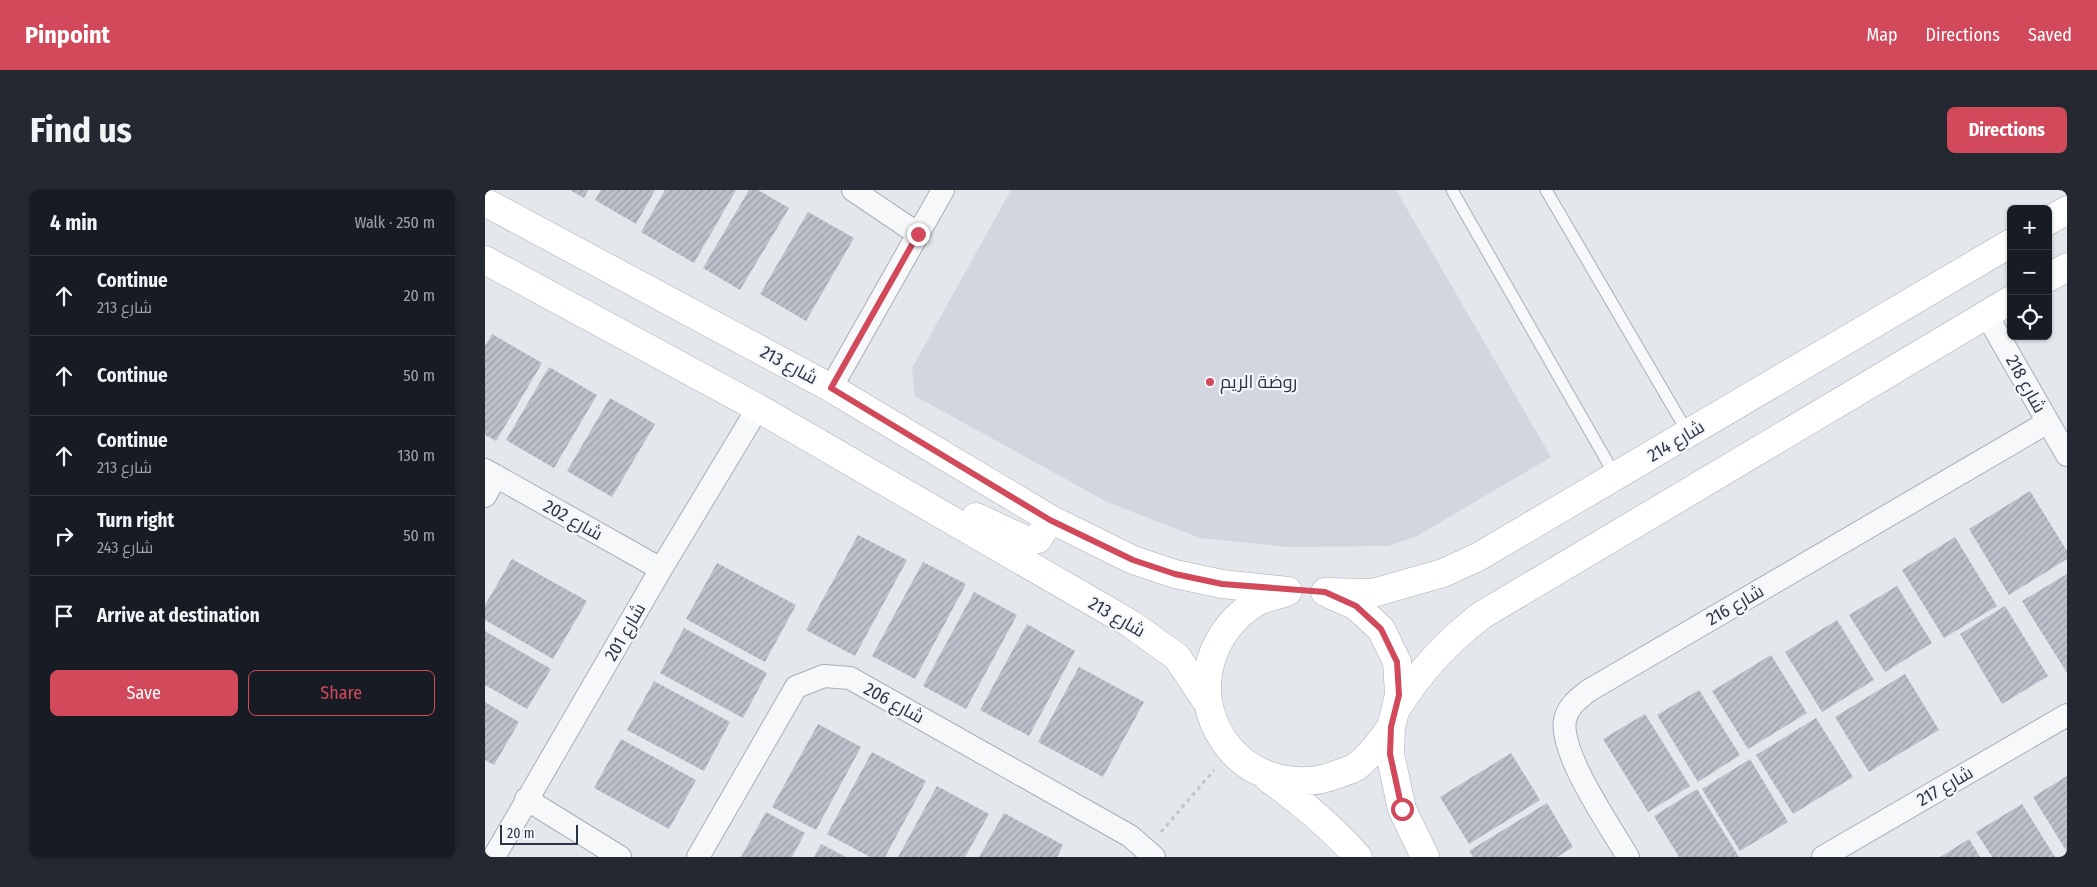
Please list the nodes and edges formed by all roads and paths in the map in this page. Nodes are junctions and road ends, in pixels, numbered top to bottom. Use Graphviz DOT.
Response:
graph roads {
  1 [pos="853,190"];
  2 [pos="943,190"];
  3 [pos="1452,190"];
  4 [pos="1546,190"];
  5 [pos="485,202"];
  6 [pos="2067,210"];
  7 [pos="2052,219"];
  8 [pos="918,234"];
  9 [pos="2007,245"];
  10 [pos="485,260"];
  11 [pos="2067,267"];
  12 [pos="2052,276"];
  13 [pos="2007,302"];
  14 [pos="1986,314"];
  15 [pos="831,388"];
  16 [pos="758,408"];
  17 [pos="2047,422"];
  18 [pos="1688,433"];
  19 [pos="2067,455"];
  20 [pos="491,473"];
  21 [pos="1616,477"];
  22 [pos="485,496"];
  23 [pos="935,512"];
  24 [pos="1050,520"];
  25 [pos="661,569"];
  26 [pos="1289,591"];
  27 [pos="1325,592"];
  28 [pos="1207,702"];
  29 [pos="2067,715"];
  30 [pos="1393,719"];
  31 [pos="1231,751"];
  32 [pos="1257,771"];
  33 [pos="526,799"];
  34 [pos="1150,853"];
  35 [pos="494,857"];
  36 [pos="619,857"];
  37 [pos="698,857"];
  38 [pos="1358,857"];
  39 [pos="1425,857"];
  40 [pos="1628,857"];
  41 [pos="1823,857"];
  1 -- 8 [label="street"];
  2 -- 8 [label="street"];
  3 -- 21 [label="lane"];
  4 -- 18 [label="lane"];
  5 -- 15 [label="street, شارع 213"];
  6 -- 7 [label="street"];
  8 -- 15 [label="street"];
  9 -- 18 [label="street, شارع 214"];
  10 -- 16 [label="street, شارع 213"];
  11 -- 12 [label="street"];
  13 -- 14 [label="street"];
  14 -- 17 [label="street, شارع 218"];
  14 -- 30 [label="street"];
  15 -- 24 [label="street, شارع 213"];
  16 -- 23 [label="street, شارع 213"];
  16 -- 25 [label="street, شارع 201"];
  17 -- 19 [label="street, شارع 218"];
  17 -- 40 [label="street, شارع 216"];
  18 -- 21 [label="street, شارع 214"];
  20 -- 22 [label="street"];
  20 -- 25 [label="street, شارع 202"];
  21 -- 27 [label="street, شارع 214"];
  23 -- 24 [label="street"];
  23 -- 28 [label="street, شارع 213"];
  24 -- 26 [label="street, شارع 213"];
  25 -- 33 [label="street, شارع 201"];
  26 -- 27 [label="street, شارع 213"];
  26 -- 28 [label="street"];
  27 -- 30 [label="street"];
  28 -- 31 [label="street"];
  29 -- 41 [label="street, شارع 217"];
  30 -- 32 [label="street"];
  30 -- 39 [label="street"];
  31 -- 32 [label="street"];
  31 -- 34 [label="path"];
  32 -- 38 [label="street"];
  33 -- 35 [label="street, شارع 201"];
  33 -- 36 [label="street"];
  34 -- 37 [label="street, شارع 206"];
}
